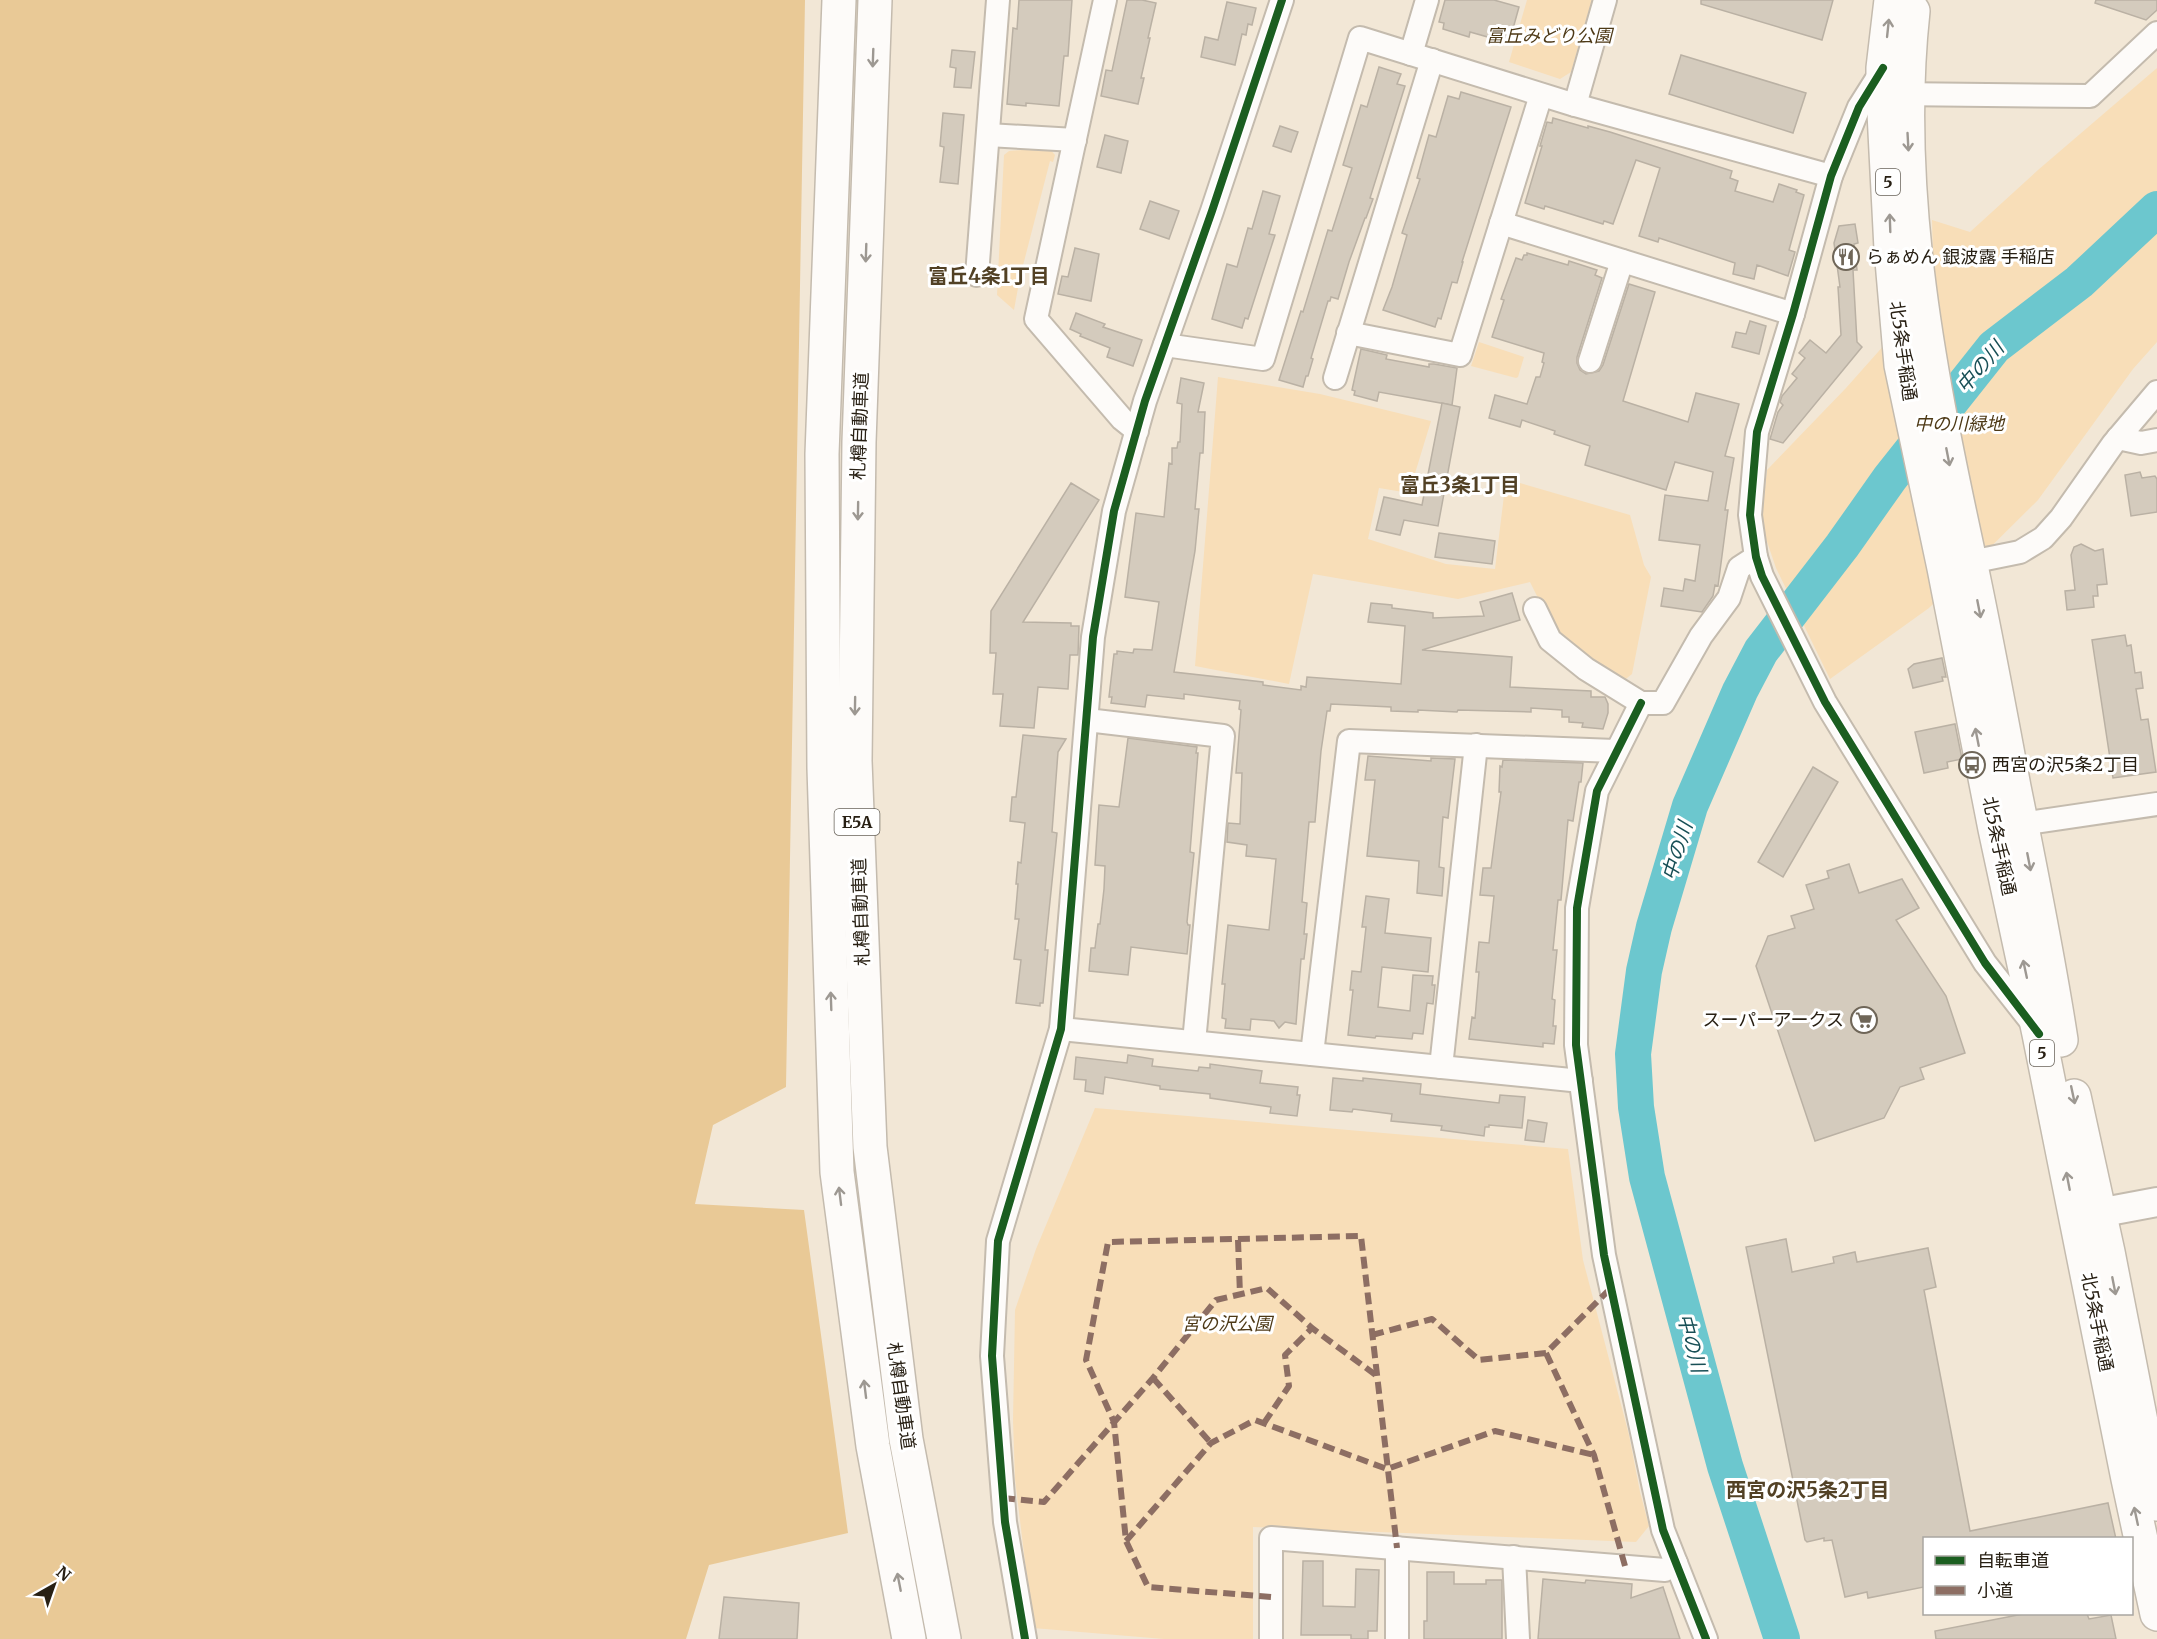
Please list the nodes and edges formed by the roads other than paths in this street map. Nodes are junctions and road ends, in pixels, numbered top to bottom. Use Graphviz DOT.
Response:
graph roads {
  1 [pos="839,0"];
  2 [pos="875,0"];
  3 [pos="998,0"];
  4 [pos="1105,0"];
  5 [pos="1282,0"];
  6 [pos="1427,0"];
  7 [pos="1605,0"];
  8 [pos="1891,0"];
  9 [pos="1914,0"];
  10 [pos="2157,33"];
  11 [pos="1421,57"];
  12 [pos="1891,85"];
  13 [pos="1541,94"];
  14 [pos="1575,105"];
  15 [pos="988,135"];
  16 [pos="1075,140"];
  17 [pos="1831,176"];
  18 [pos="1501,224"];
  19 [pos="1622,261"];
  20 [pos="977,275"];
  21 [pos="1793,314"];
  22 [pos="1348,333"];
  23 [pos="1165,345"];
  24 [pos="1590,362"];
  25 [pos="1335,378"];
  26 [pos="2157,392"];
  27 [pos="1137,431"];
  28 [pos="2118,438"];
  29 [pos="2157,440"];
  30 [pos="1957,565"];
  31 [pos="1759,567"];
  32 [pos="1535,609"];
  33 [pos="1641,703"];
  34 [pos="1087,720"];
  35 [pos="1476,745"];
  36 [pos="1615,752"];
  37 [pos="2157,804"];
  38 [pos="2021,824"];
  39 [pos="1061,1029"];
  40 [pos="2039,1034"];
  41 [pos="1194,1042"];
  42 [pos="1312,1054"];
  43 [pos="1441,1067"];
  44 [pos="1581,1081"];
  45 [pos="2157,1202"];
  46 [pos="2087,1215"];
  47 [pos="2157,1504"];
  48 [pos="1397,1548"];
  49 [pos="1514,1557"];
  50 [pos="1676,1563"];
  51 [pos="2157,1614"];
  52 [pos="909,1639"];
  53 [pos="944,1639"];
  54 [pos="1025,1639"];
  55 [pos="1271,1639"];
  56 [pos="1397,1639"];
  57 [pos="1518,1639"];
  58 [pos="1706,1639"];
  52 -- 1 [label="highway, 札樽自動車道 / E5A, one-way"];
  2 -- 53 [label="highway, 札樽自動車道 / E5A, one-way"];
  3 -- 15 [label="street"];
  4 -- 16 [label="street"];
  5 -- 23 [label="street"];
  6 -- 11 [label="street"];
  7 -- 14 [label="street"];
  12 -- 8 [label="highway, 北5条手稲通 / 5, one-way"];
  9 -- 12 [label="highway, 北5条手稲通 / 5"];
  10 -- 12 [label="street"];
  11 -- 13 [label="street"];
  11 -- 22 [label="street"];
  11 -- 23 [label="street"];
  12 -- 17 [label="street"];
  12 -- 30 [label="highway, 北5条手稲通 / 5"];
  13 -- 14 [label="street"];
  13 -- 18 [label="street"];
  14 -- 17 [label="street"];
  15 -- 16 [label="street"];
  15 -- 20 [label="street"];
  16 -- 27 [label="street"];
  17 -- 21 [label="street"];
  18 -- 19 [label="street"];
  18 -- 22 [label="street"];
  19 -- 21 [label="street"];
  19 -- 24 [label="street"];
  21 -- 31 [label="street"];
  22 -- 25 [label="street"];
  23 -- 27 [label="street"];
  26 -- 28 [label="street"];
  27 -- 34 [label="street"];
  28 -- 29 [label="street"];
  28 -- 30 [label="street"];
  30 -- 38 [label="highway, 北5条手稲通 / 5, one-way"];
  40 -- 30 [label="highway, 北5条手稲通 / 5, one-way"];
  31 -- 33 [label="street"];
  31 -- 40 [label="street"];
  32 -- 33 [label="street"];
  33 -- 36 [label="street"];
  34 -- 39 [label="street"];
  34 -- 41 [label="street"];
  35 -- 36 [label="street"];
  35 -- 42 [label="street"];
  35 -- 43 [label="street"];
  36 -- 44 [label="street"];
  37 -- 38 [label="street"];
  38 -- 46 [label="highway, 北5条手稲通 / 5, one-way"];
  39 -- 41 [label="street"];
  39 -- 54 [label="street"];
  46 -- 40 [label="highway, 北5条手稲通 / 5, one-way"];
  41 -- 42 [label="street"];
  42 -- 43 [label="street"];
  43 -- 44 [label="street"];
  44 -- 50 [label="street"];
  45 -- 46 [label="street"];
  46 -- 47 [label="highway, 北5条手稲通 / 5, one-way"];
  51 -- 46 [label="highway, 北5条手稲通 / 5, one-way"];
  48 -- 49 [label="street"];
  48 -- 55 [label="street"];
  48 -- 56 [label="street"];
  49 -- 50 [label="street"];
  49 -- 57 [label="street"];
  50 -- 58 [label="street"];
}
